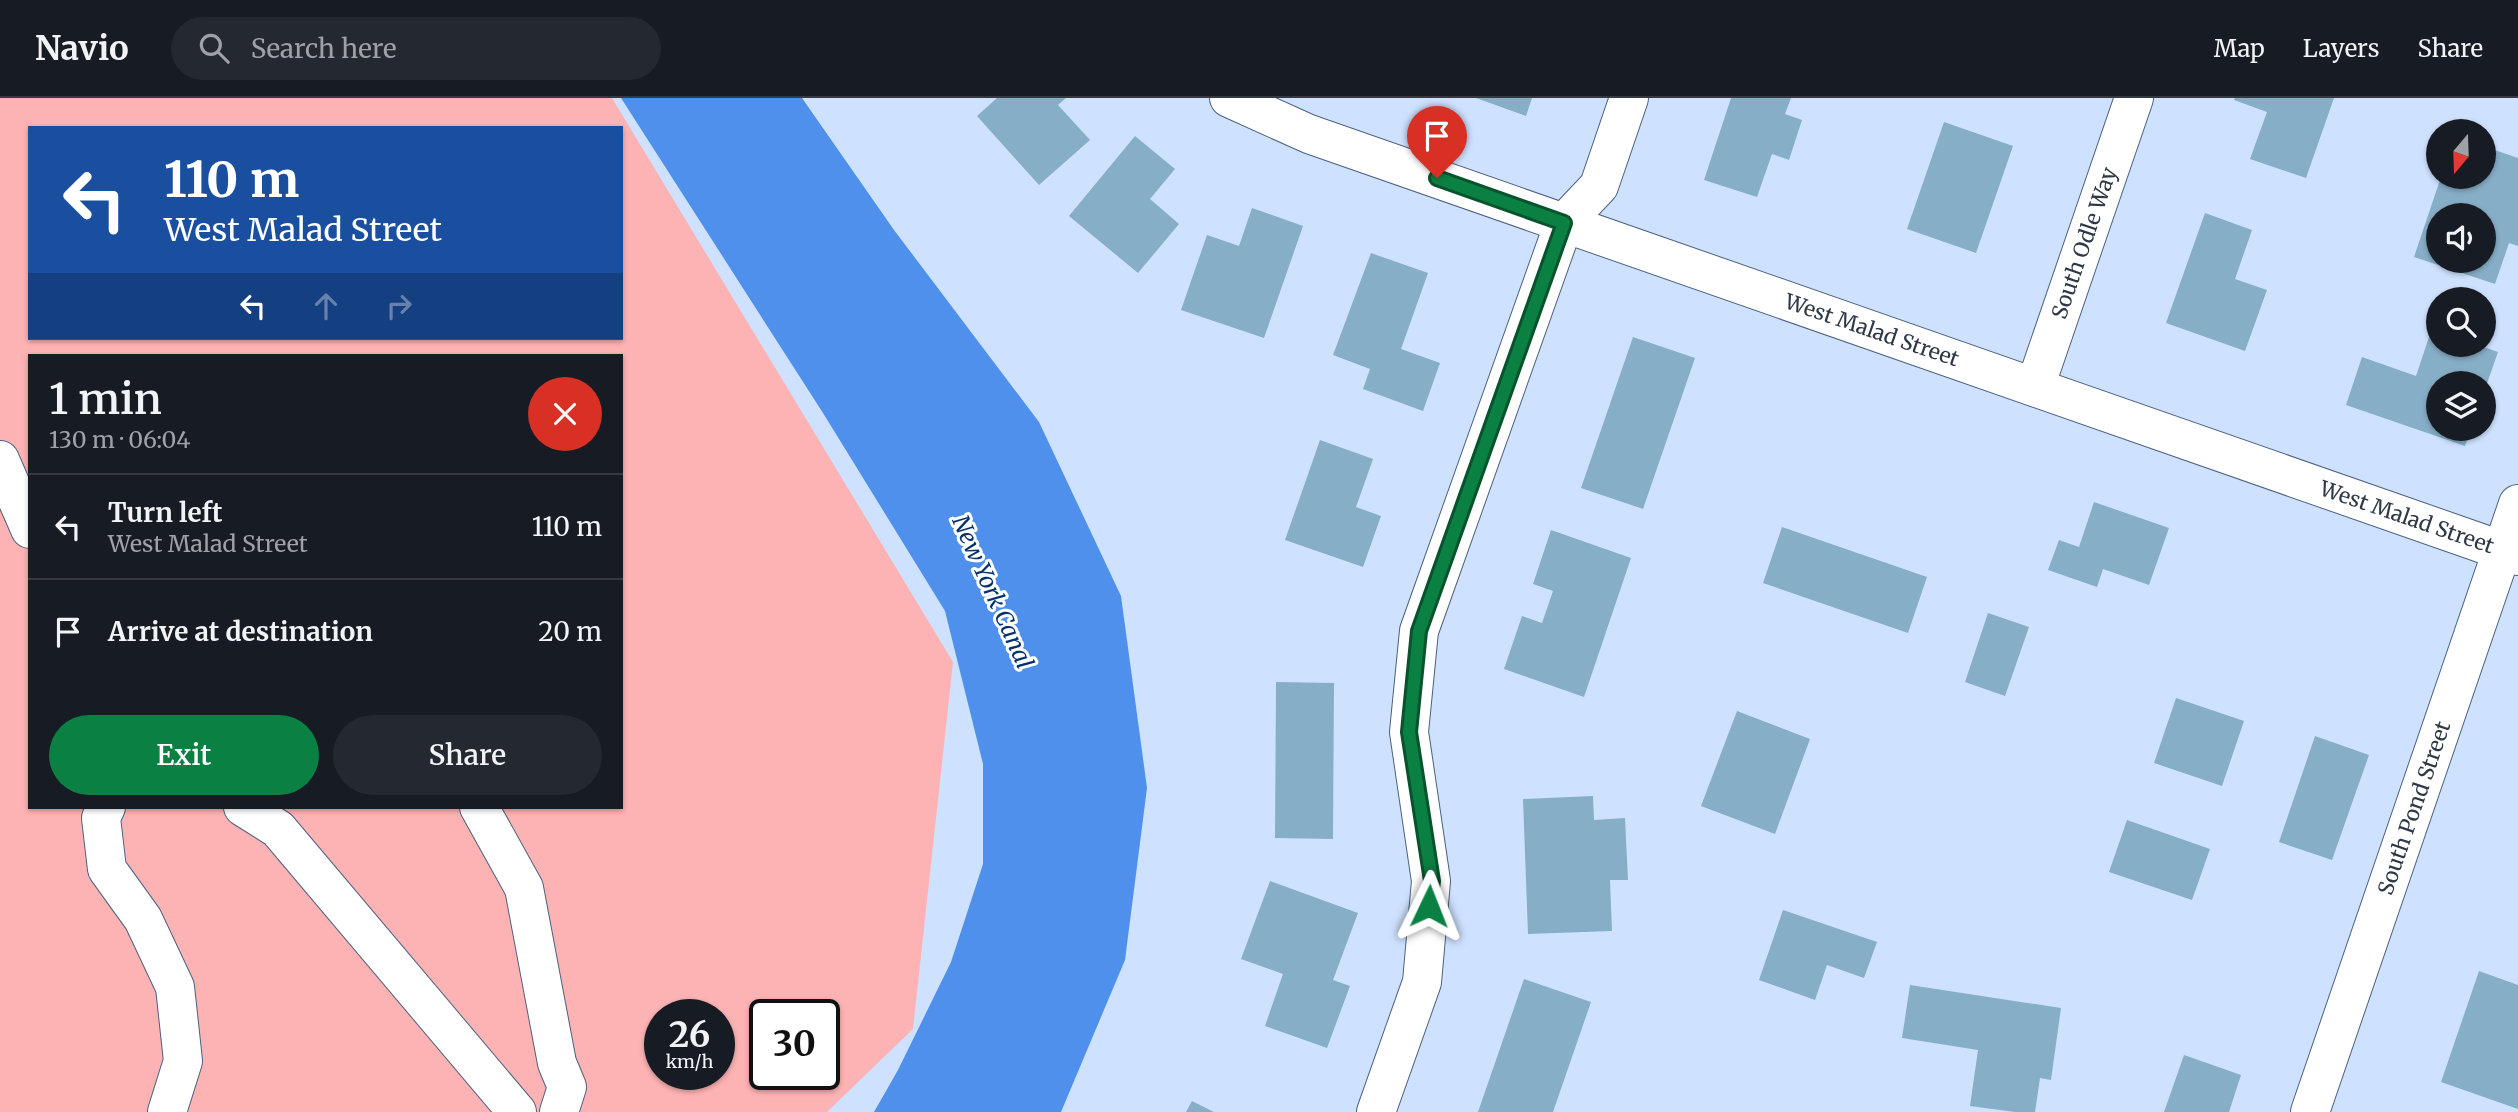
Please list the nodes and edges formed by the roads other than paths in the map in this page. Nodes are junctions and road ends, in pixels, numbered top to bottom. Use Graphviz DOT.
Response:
graph roads {
  1 [pos="1229,98"];
  2 [pos="1629,98"];
  3 [pos="2134,98"];
  4 [pos="1564,223"];
  5 [pos="2035,387"];
  6 [pos="0,460"];
  7 [pos="2518,504"];
  8 [pos="28,525"];
  9 [pos="2510,553"];
  10 [pos="105,809"];
  11 [pos="246,809"];
  12 [pos="481,809"];
  13 [pos="167,1112"];
  14 [pos="517,1112"];
  15 [pos="559,1112"];
  16 [pos="1376,1112"];
  17 [pos="2310,1112"];
  1 -- 4 [label="street, West Malad Street"];
  2 -- 4 [label="street"];
  3 -- 5 [label="street, South Odle Way"];
  4 -- 5 [label="street, West Malad Street"];
  4 -- 16 [label="street"];
  5 -- 9 [label="street, West Malad Street"];
  6 -- 8 [label="street"];
  7 -- 9 [label="street, South Pond Street"];
  9 -- 17 [label="street, South Pond Street"];
  10 -- 13 [label="street"];
  11 -- 14 [label="street"];
  12 -- 15 [label="street"];
}
